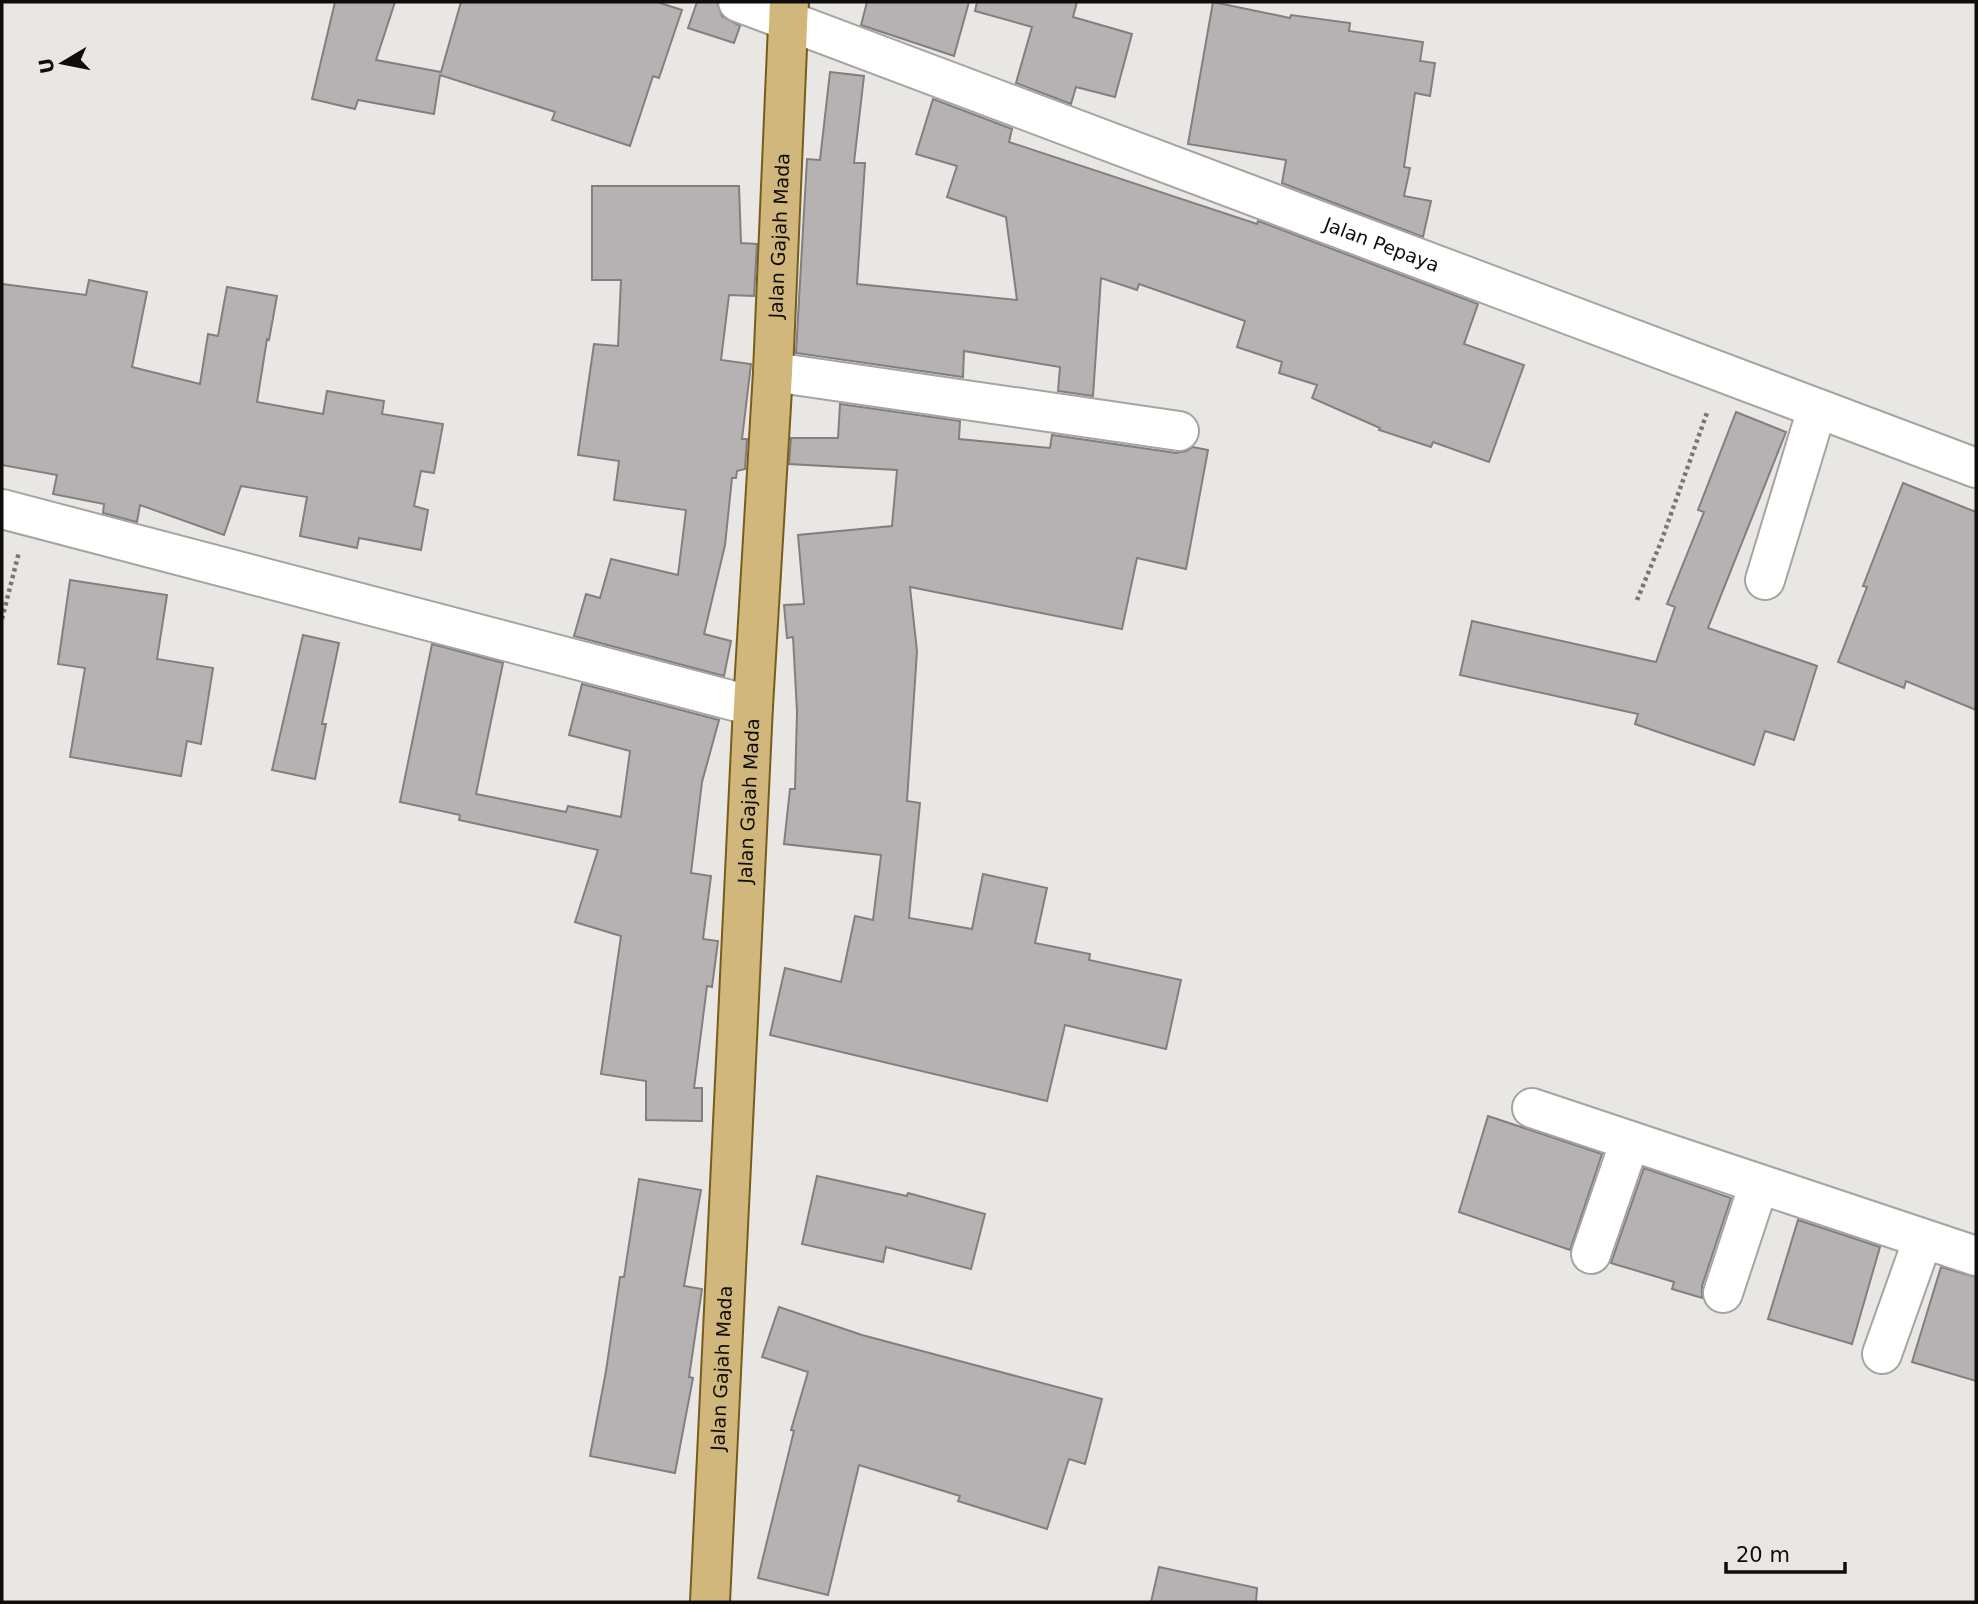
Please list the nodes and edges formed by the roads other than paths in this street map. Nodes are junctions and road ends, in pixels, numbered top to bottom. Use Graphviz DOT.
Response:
graph roads {
  1 [pos="738,2"];
  2 [pos="789,11"];
  3 [pos="773,372"];
  4 [pos="1817,409"];
  5 [pos="1179,431"];
  6 [pos="1976,468"];
  7 [pos="15,512"];
  8 [pos="1765,580"];
  9 [pos="753,706"];
  10 [pos="1532,1108"];
  11 [pos="1630,1141"];
  12 [pos="1759,1184"];
  13 [pos="1923,1239"];
  14 [pos="1591,1254"];
  15 [pos="1976,1256"];
  16 [pos="1723,1293"];
  17 [pos="1882,1354"];
  18 [pos="710,1602"];
  1 -- 2 [label="street, Jalan Pepaya"];
  2 -- 3 [label="main road, Jalan Gajah Mada"];
  2 -- 4 [label="street, Jalan Pepaya"];
  3 -- 5 [label="street"];
  3 -- 9 [label="main road, Jalan Gajah Mada"];
  4 -- 6 [label="street, Jalan Pepaya"];
  4 -- 8 [label="street"];
  7 -- 9 [label="street"];
  9 -- 18 [label="main road, Jalan Gajah Mada"];
  10 -- 11 [label="street"];
  11 -- 12 [label="street"];
  11 -- 14 [label="street"];
  12 -- 13 [label="street"];
  12 -- 16 [label="street"];
  13 -- 15 [label="street"];
  13 -- 17 [label="street"];
}
